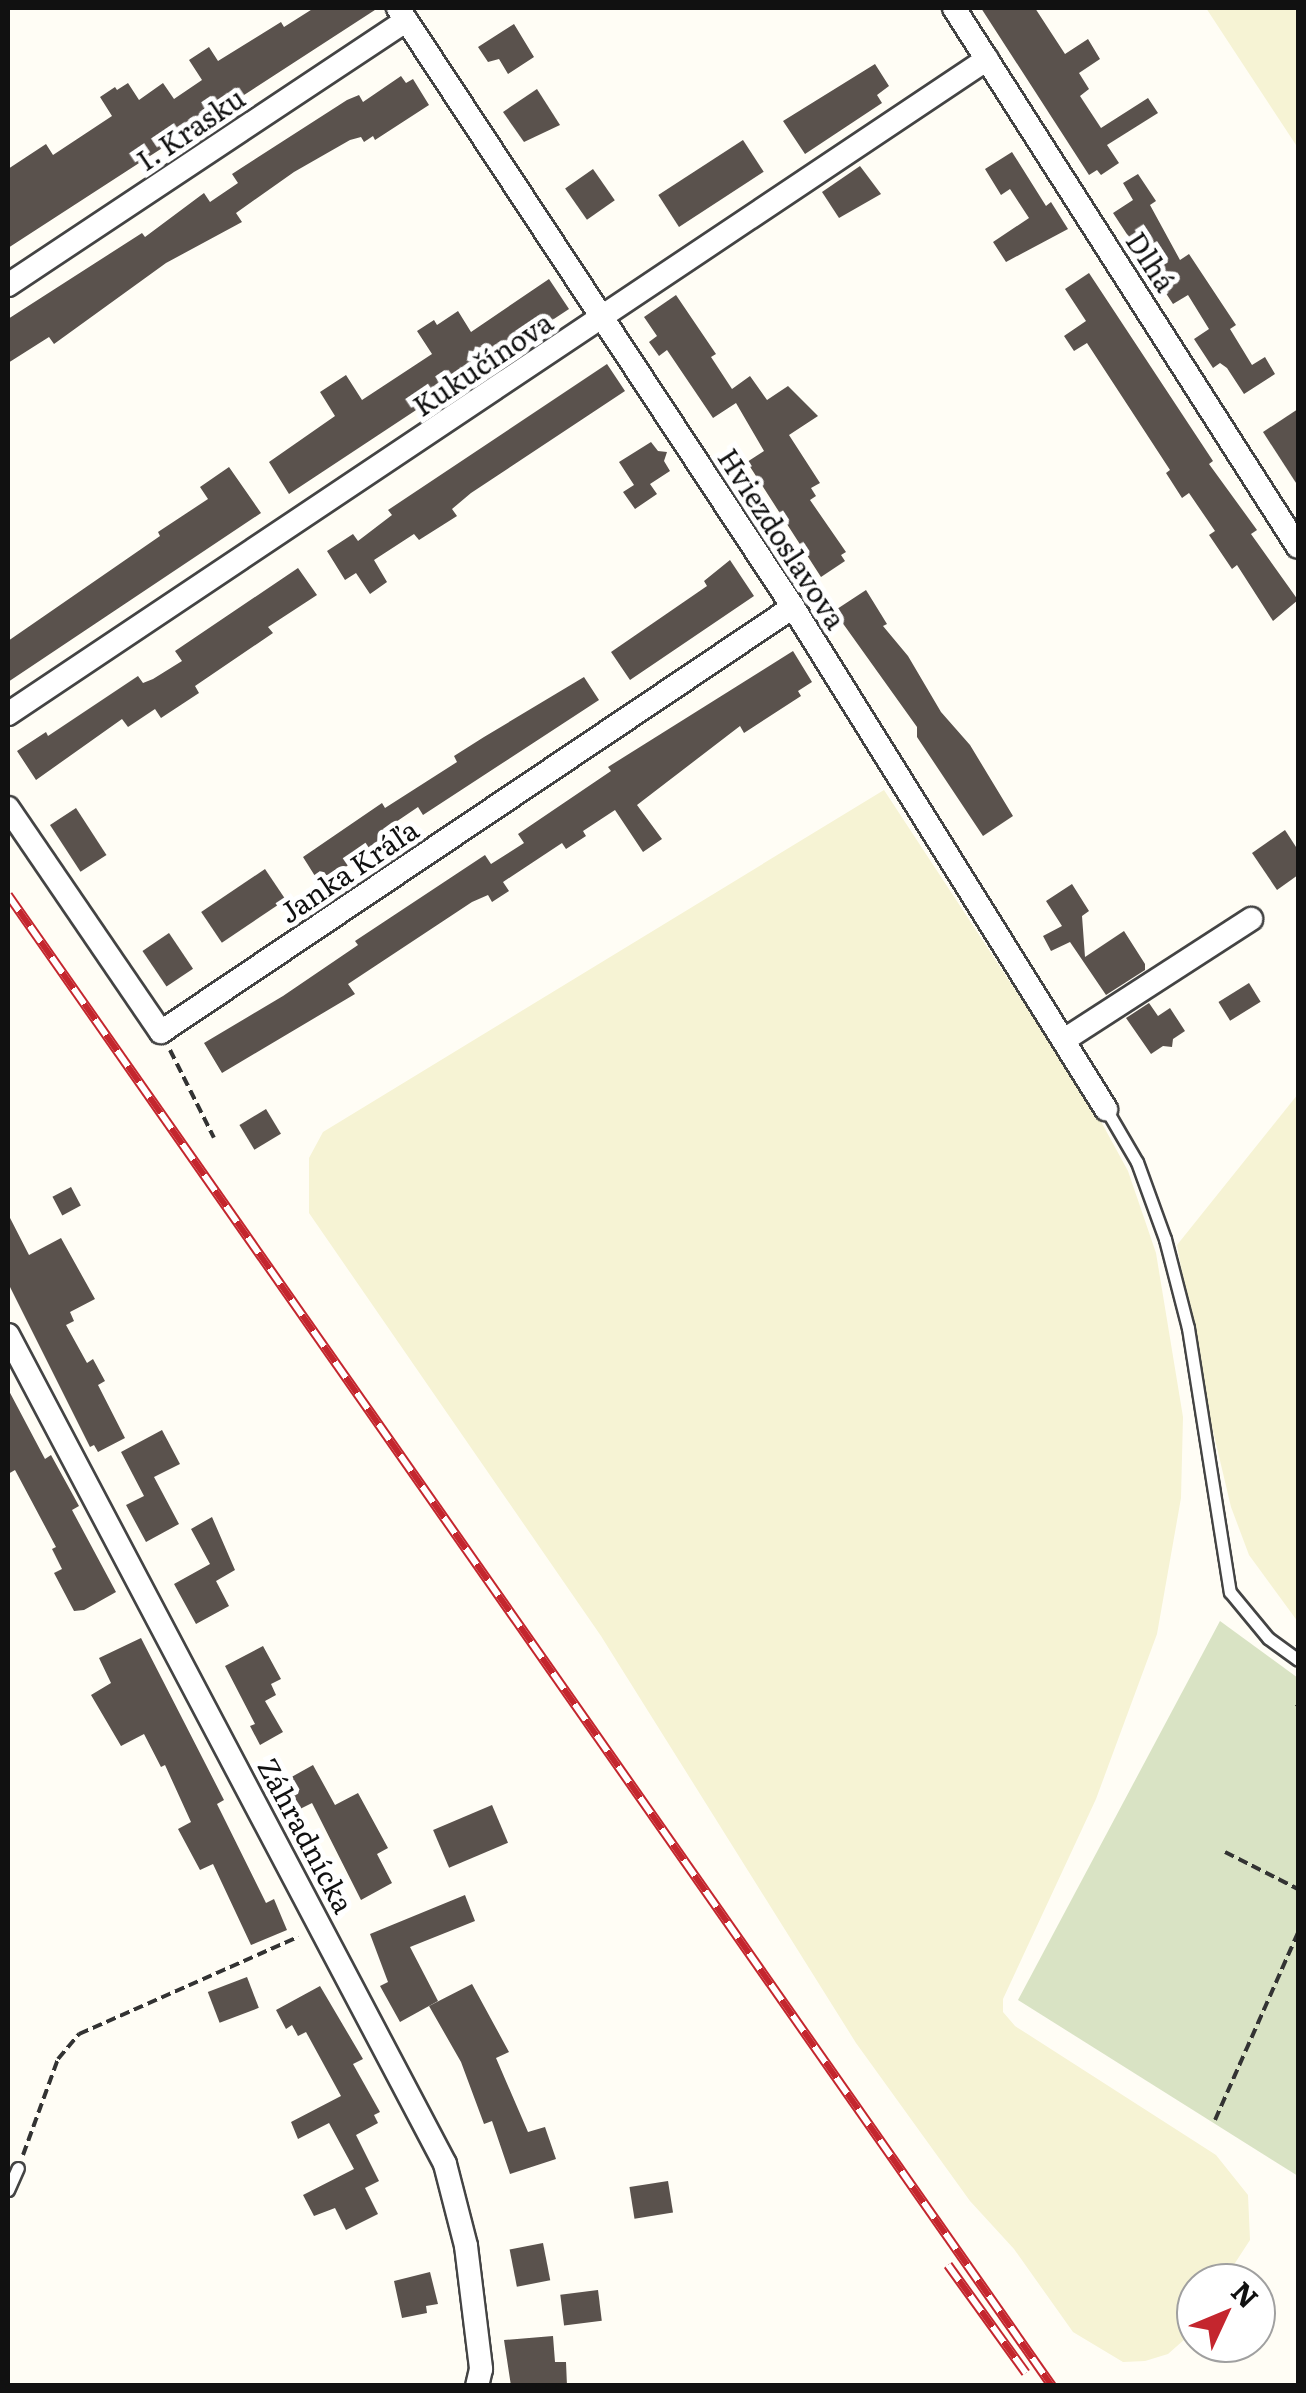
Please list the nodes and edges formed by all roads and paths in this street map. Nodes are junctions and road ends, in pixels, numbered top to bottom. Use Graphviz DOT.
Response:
graph roads {
  1 [pos="954,8"];
  2 [pos="402,14"];
  3 [pos="987,60"];
  4 [pos="8,285"];
  5 [pos="602,319"];
  6 [pos="1298,548"];
  7 [pos="793,607"];
  8 [pos="8,714"];
  9 [pos="8,808"];
  10 [pos="1251,919"];
  11 [pos="162,1032"];
  12 [pos="1064,1040"];
  13 [pos="1106,1109"];
  14 [pos="214,1138"];
  15 [pos="8,1336"];
  16 [pos="1298,1660"];
  17 [pos="1226,1852"];
  18 [pos="1298,1889"];
  19 [pos="321,1926"];
  20 [pos="1298,1933"];
  21 [pos="1216,2120"];
  22 [pos="18,2168"];
  23 [pos="8,2190"];
  24 [pos="477,2386"];
  1 -- 3 [label="street, Dlhá"];
  2 -- 4 [label="street, I. Krasku"];
  2 -- 5 [label="street, Hviezdoslavova"];
  3 -- 5 [label="street, Kukučínova"];
  3 -- 6 [label="street, Dlhá"];
  5 -- 7 [label="street, Hviezdoslavova"];
  5 -- 8 [label="street, Kukučínova"];
  7 -- 11 [label="street, Janka Kráľa"];
  7 -- 12 [label="street, Hviezdoslavova"];
  9 -- 11 [label="street"];
  10 -- 12 [label="street"];
  11 -- 14 [label="path"];
  12 -- 13 [label="street, Hviezdoslavova"];
  13 -- 16 [label="lane"];
  15 -- 19 [label="street, Záhradnícka"];
  17 -- 18 [label="path"];
  19 -- 22 [label="path"];
  19 -- 24 [label="street, Záhradnícka"];
  20 -- 21 [label="path"];
  22 -- 23 [label="lane"];
}
